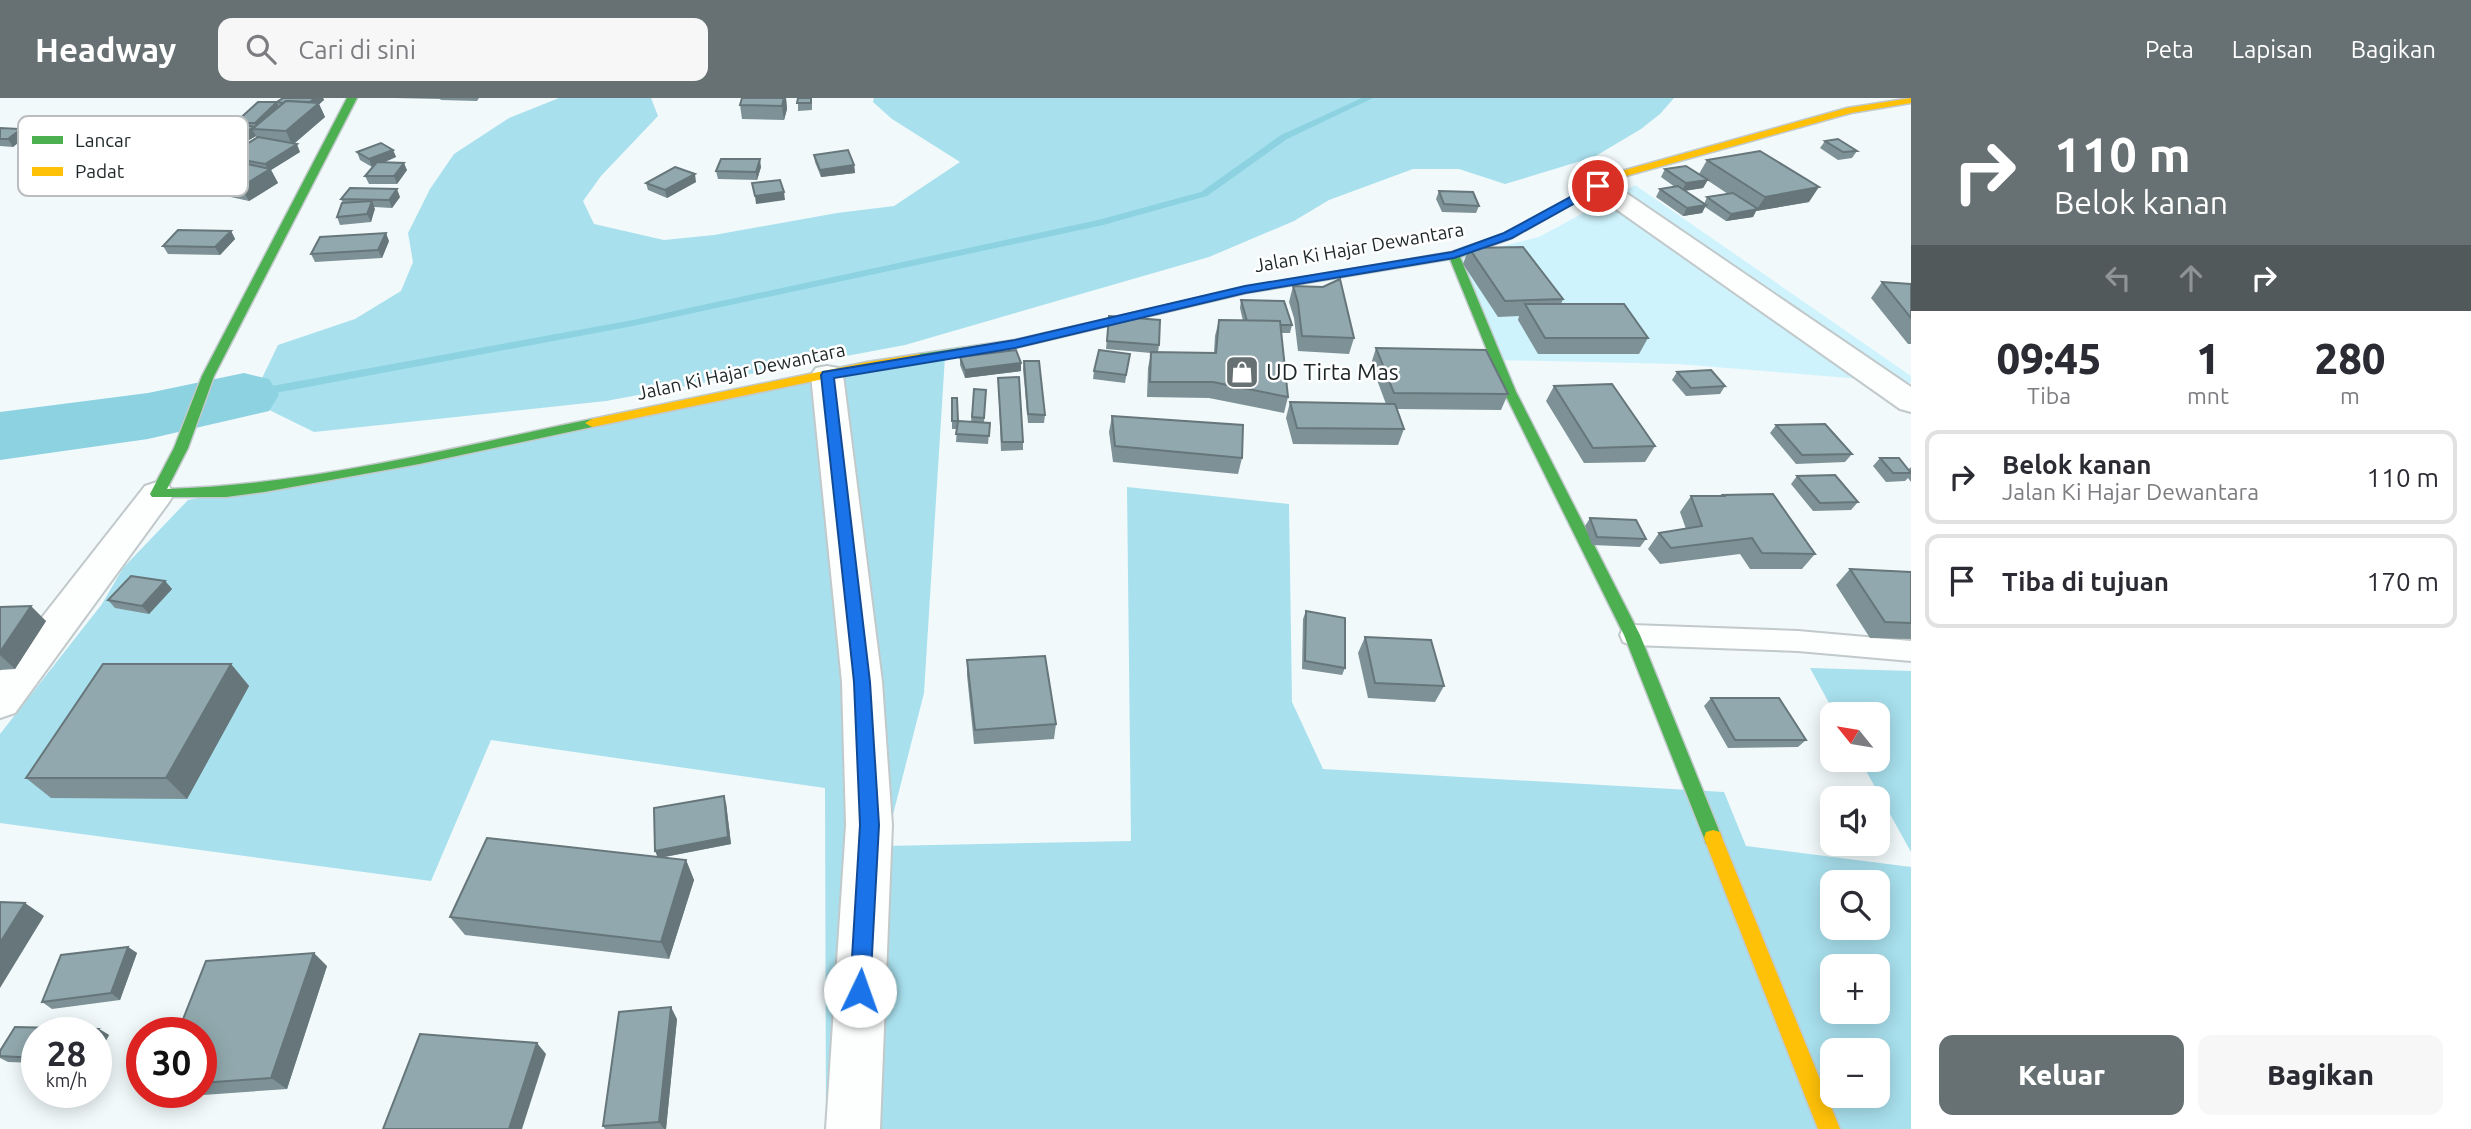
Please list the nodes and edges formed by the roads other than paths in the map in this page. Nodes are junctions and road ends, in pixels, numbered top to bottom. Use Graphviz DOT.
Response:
graph roads {
  1 [pos="352,98"];
  2 [pos="1911,100"];
  3 [pos="1598,186"];
  4 [pos="1454,255"];
  5 [pos="827,375"];
  6 [pos="1911,402"];
  7 [pos="157,494"];
  8 [pos="1632,635"];
  9 [pos="1911,651"];
  10 [pos="0,701"];
  11 [pos="853,1129"];
  12 [pos="1829,1129"];
  1 -- 7 [label="street"];
  2 -- 3 [label="street, Jalan Ki Hajar Dewantara"];
  3 -- 4 [label="street, Jalan Ki Hajar Dewantara"];
  3 -- 6 [label="street"];
  4 -- 5 [label="street, Jalan Ki Hajar Dewantara"];
  4 -- 8 [label="street"];
  5 -- 7 [label="street, Jalan Ki Hajar Dewantara"];
  5 -- 11 [label="street"];
  7 -- 10 [label="street"];
  8 -- 9 [label="lane"];
  8 -- 12 [label="street"];
}
